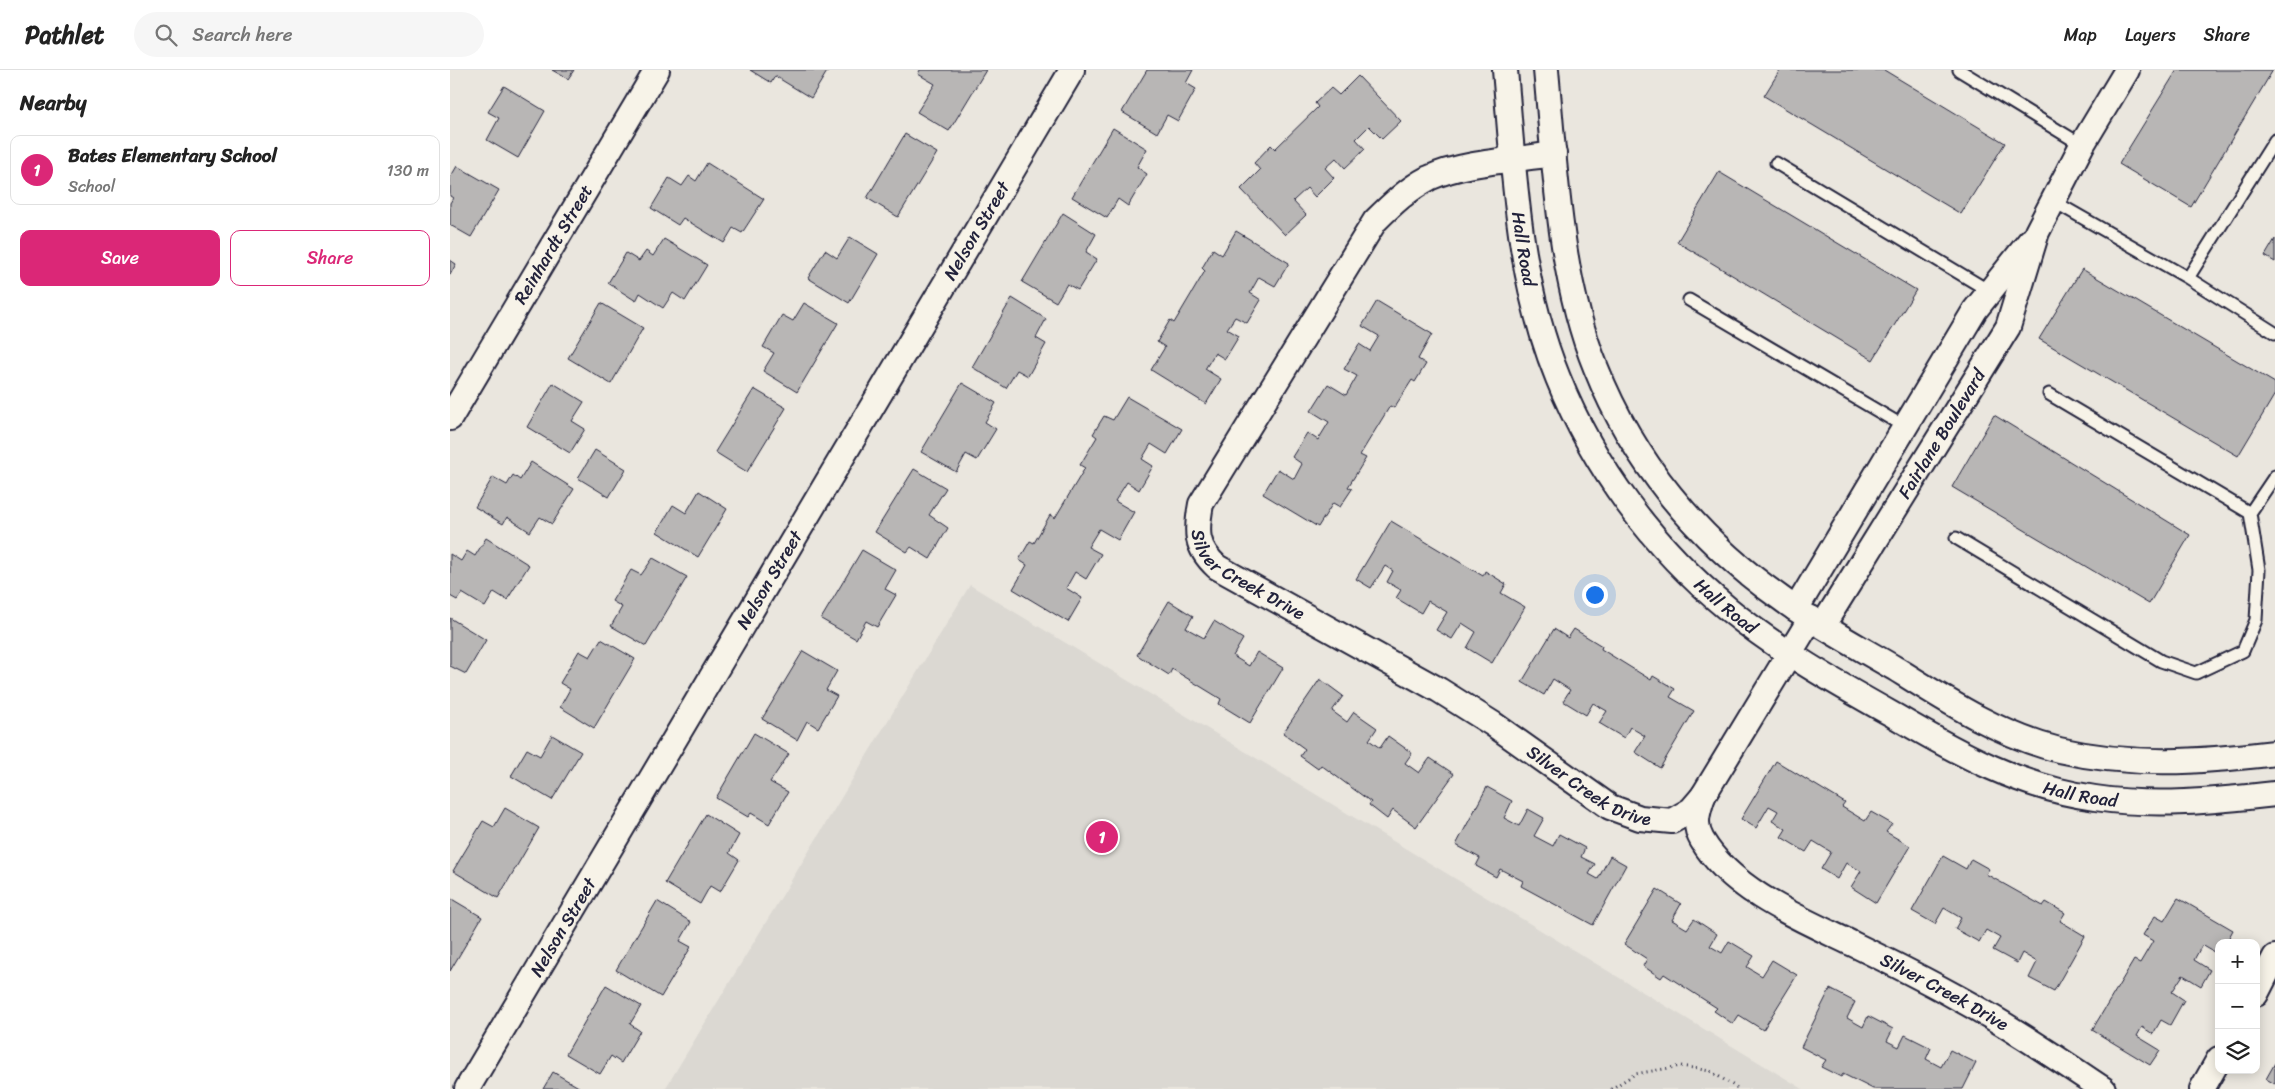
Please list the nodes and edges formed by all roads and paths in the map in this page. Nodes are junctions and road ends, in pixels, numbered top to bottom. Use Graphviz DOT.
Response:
graph roads {
  1 [pos="657,70"];
  2 [pos="1072,70"];
  3 [pos="1505,70"];
  4 [pos="1546,70"];
  5 [pos="1959,70"];
  6 [pos="2127,70"];
  7 [pos="2275,140"];
  8 [pos="2082,145"];
  9 [pos="1554,154"];
  10 [pos="1513,160"];
  11 [pos="1776,163"];
  12 [pos="2053,201"];
  13 [pos="2037,232"];
  14 [pos="2188,278"];
  15 [pos="1989,291"];
  16 [pos="1689,300"];
  17 [pos="2275,333"];
  18 [pos="2049,394"];
  19 [pos="450,418"];
  20 [pos="1906,427"];
  21 [pos="2275,476"];
  22 [pos="2250,513"];
  23 [pos="1956,538"];
  24 [pos="1810,617"];
  25 [pos="1790,653"];
  26 [pos="2275,754"];
  27 [pos="2275,794"];
  28 [pos="1703,796"];
  29 [pos="2275,958"];
  30 [pos="2260,986"];
  31 [pos="2215,1066"];
  32 [pos="467,1089"];
  33 [pos="1611,1089"];
  34 [pos="1739,1089"];
  35 [pos="2103,1089"];
  36 [pos="2202,1089"];
  1 -- 19 [label="street, Reinhardt Street"];
  2 -- 32 [label="street, Nelson Street"];
  3 -- 10 [label="street, Hall Road"];
  4 -- 9 [label="street"];
  5 -- 8 [label="lane"];
  6 -- 8 [label="street, Fairlane Boulevard"];
  7 -- 14 [label="lane"];
  8 -- 12 [label="street, Fairlane Boulevard"];
  9 -- 10 [label="street, Silver Creek Drive"];
  9 -- 24 [label="street"];
  10 -- 25 [label="street, Hall Road"];
  10 -- 28 [label="street, Silver Creek Drive"];
  11 -- 15 [label="lane"];
  12 -- 13 [label="street, Fairlane Boulevard"];
  12 -- 14 [label="lane"];
  13 -- 15 [label="street, Fairlane Boulevard"];
  13 -- 24 [label="street, Fairlane Boulevard"];
  14 -- 17 [label="lane"];
  15 -- 20 [label="street, Fairlane Boulevard"];
  16 -- 20 [label="lane"];
  18 -- 22 [label="lane"];
  20 -- 24 [label="street, Fairlane Boulevard"];
  21 -- 22 [label="lane"];
  22 -- 23 [label="lane"];
  24 -- 25 [label="street, Silver Creek Drive"];
  24 -- 26 [label="street"];
  25 -- 27 [label="street, Hall Road"];
  25 -- 28 [label="street, Silver Creek Drive"];
  28 -- 35 [label="street, Silver Creek Drive"];
  29 -- 30 [label="street"];
  31 -- 36 [label="street"];
  33 -- 34 [label="path"];
}
